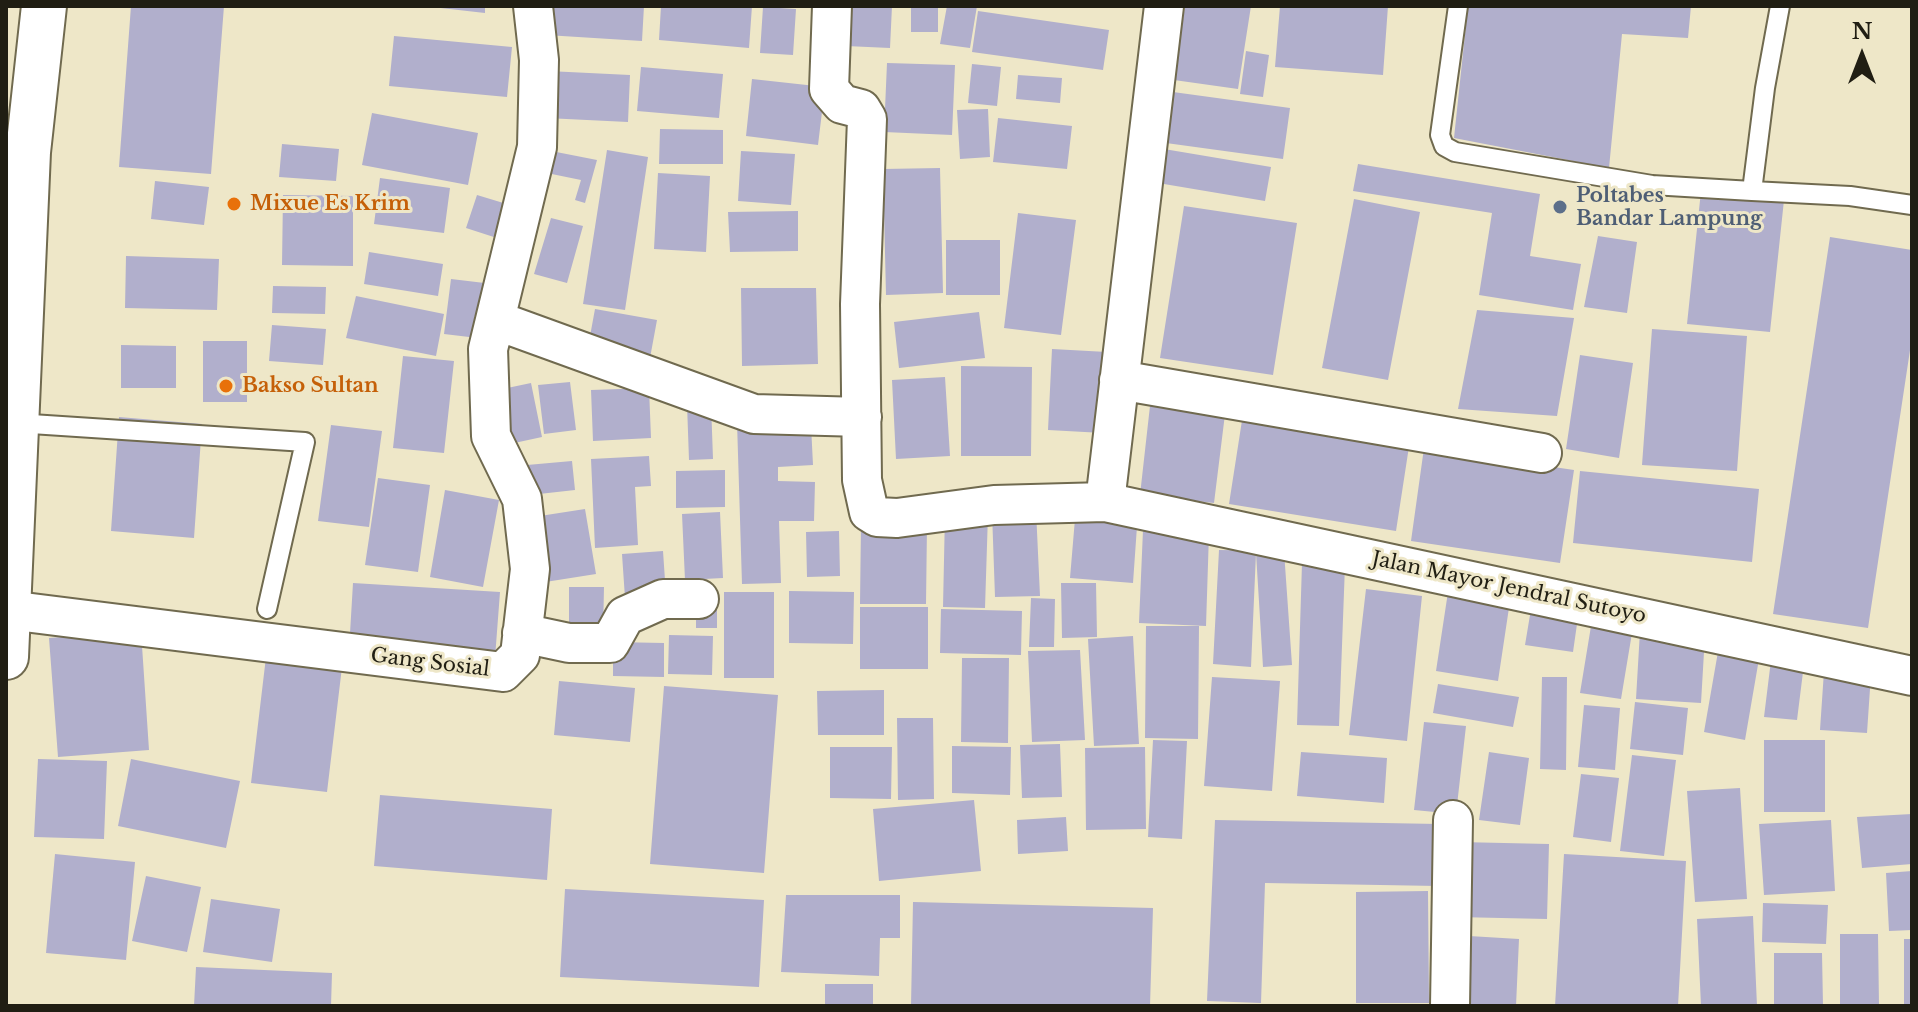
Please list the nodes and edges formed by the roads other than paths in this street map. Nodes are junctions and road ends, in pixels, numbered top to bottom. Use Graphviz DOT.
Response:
graph roads {
  1 [pos="44,6"];
  2 [pos="533,6"];
  3 [pos="832,6"];
  4 [pos="1164,6"];
  5 [pos="1458,6"];
  6 [pos="1780,6"];
  7 [pos="1752,191"];
  8 [pos="1912,205"];
  9 [pos="16,214"];
  10 [pos="495,320"];
  11 [pos="1119,380"];
  12 [pos="862,417"];
  13 [pos="16,423"];
  14 [pos="1542,453"];
  15 [pos="1105,502"];
  16 [pos="699,599"];
  17 [pos="267,609"];
  18 [pos="8,610"];
  19 [pos="522,633"];
  20 [pos="6,657"];
  21 [pos="1912,676"];
  22 [pos="1453,820"];
  23 [pos="1450,1006"];
  1 -- 9 [label="highway"];
  2 -- 10 [label="street, Gang Sosial"];
  3 -- 12 [label="street, Jalan Mayor Jendral Sutoyo"];
  4 -- 11 [label="street"];
  5 -- 7 [label="lane"];
  6 -- 7 [label="lane"];
  7 -- 8 [label="lane"];
  9 -- 13 [label="highway"];
  10 -- 12 [label="street"];
  10 -- 19 [label="street, Gang Sosial"];
  11 -- 14 [label="street"];
  11 -- 15 [label="street"];
  12 -- 15 [label="street, Jalan Mayor Jendral Sutoyo"];
  13 -- 17 [label="lane"];
  13 -- 18 [label="highway"];
  15 -- 21 [label="street, Jalan Mayor Jendral Sutoyo"];
  16 -- 19 [label="street"];
  18 -- 19 [label="street, Gang Sosial"];
  18 -- 20 [label="highway"];
  22 -- 23 [label="street"];
}
